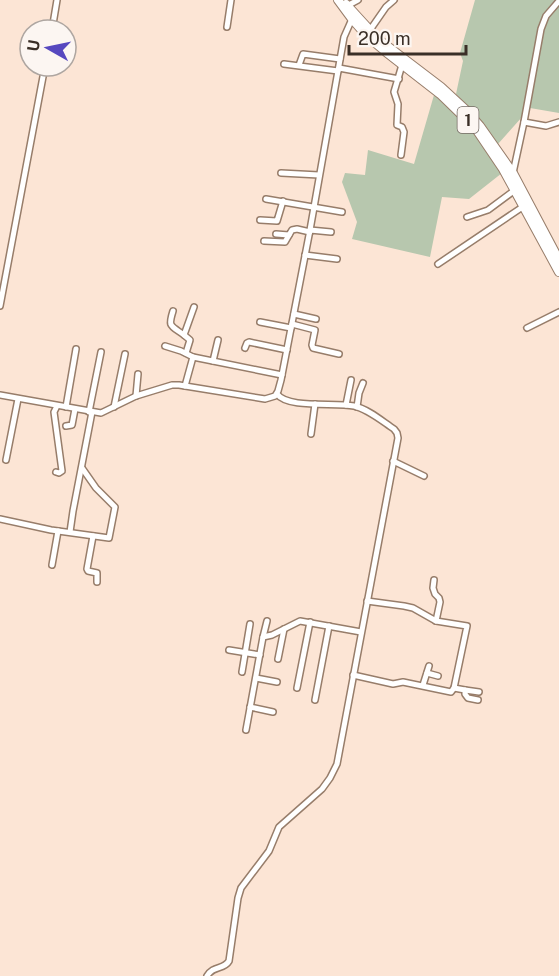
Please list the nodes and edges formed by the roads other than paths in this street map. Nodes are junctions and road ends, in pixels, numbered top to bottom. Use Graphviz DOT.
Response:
graph roads {
  1 [pos="57,0"];
  2 [pos="231,0"];
  3 [pos="338,0"];
  4 [pos="358,0"];
  5 [pos="394,0"];
  6 [pos="559,1"];
  7 [pos="345,5"];
  8 [pos="54,18"];
  9 [pos="352,19"];
  10 [pos="227,27"];
  11 [pos="370,30"];
  12 [pos="293,55"];
  13 [pos="301,57"];
  14 [pos="340,59"];
  15 [pos="284,64"];
  16 [pos="298,65"];
  17 [pos="402,66"];
  18 [pos="338,70"];
  19 [pos="43,78"];
  20 [pos="399,78"];
  21 [pos="524,122"];
  22 [pos="559,122"];
  23 [pos="401,155"];
  24 [pos="281,173"];
  25 [pos="513,173"];
  26 [pos="320,175"];
  27 [pos="515,190"];
  28 [pos="266,198"];
  29 [pos="283,201"];
  30 [pos="314,206"];
  31 [pos="524,206"];
  32 [pos="342,212"];
  33 [pos="467,217"];
  34 [pos="260,220"];
  35 [pos="310,231"];
  36 [pos="331,232"];
  37 [pos="276,234"];
  38 [pos="289,235"];
  39 [pos="264,241"];
  40 [pos="305,255"];
  41 [pos="337,259"];
  42 [pos="559,260"];
  43 [pos="438,264"];
  44 [pos="559,272"];
  45 [pos="0,303"];
  46 [pos="194,307"];
  47 [pos="173,310"];
  48 [pos="559,312"];
  49 [pos="294,314"];
  50 [pos="315,319"];
  51 [pos="260,322"];
  52 [pos="291,326"];
  53 [pos="527,328"];
  54 [pos="184,334"];
  55 [pos="218,340"];
  56 [pos="165,346"];
  57 [pos="76,348"];
  58 [pos="245,348"];
  59 [pos="287,350"];
  60 [pos="101,352"];
  61 [pos="186,353"];
  62 [pos="125,354"];
  63 [pos="339,354"];
  64 [pos="193,357"];
  65 [pos="213,361"];
  66 [pos="138,374"];
  67 [pos="282,375"];
  68 [pos="351,381"];
  69 [pos="363,383"];
  70 [pos="185,386"];
  71 [pos="277,394"];
  72 [pos="0,396"];
  73 [pos="136,396"];
  74 [pos="18,399"];
  75 [pos="315,404"];
  76 [pos="346,405"];
  77 [pos="57,406"];
  78 [pos="66,407"];
  79 [pos="114,407"];
  80 [pos="357,407"];
  81 [pos="75,409"];
  82 [pos="91,412"];
  83 [pos="66,426"];
  84 [pos="311,434"];
  85 [pos="6,460"];
  86 [pos="393,461"];
  87 [pos="82,468"];
  88 [pos="56,472"];
  89 [pos="424,476"];
  90 [pos="0,519"];
  91 [pos="58,531"];
  92 [pos="70,532"];
  93 [pos="93,536"];
  94 [pos="51,565"];
  95 [pos="434,580"];
  96 [pos="97,582"];
  97 [pos="367,601"];
  98 [pos="267,621"];
  99 [pos="436,621"];
  100 [pos="310,622"];
  101 [pos="250,624"];
  102 [pos="329,626"];
  103 [pos="284,629"];
  104 [pos="361,632"];
  105 [pos="264,637"];
  106 [pos="229,650"];
  107 [pos="245,653"];
  108 [pos="260,656"];
  109 [pos="278,660"];
  110 [pos="243,665"];
  111 [pos="429,666"];
  112 [pos="258,668"];
  113 [pos="242,672"];
  114 [pos="427,673"];
  115 [pos="353,675"];
  116 [pos="438,676"];
  117 [pos="256,678"];
  118 [pos="277,682"];
  119 [pos="423,685"];
  120 [pos="297,688"];
  121 [pos="454,688"];
  122 [pos="465,690"];
  123 [pos="479,692"];
  124 [pos="315,700"];
  125 [pos="478,700"];
  126 [pos="250,707"];
  127 [pos="273,712"];
  128 [pos="246,730"];
  129 [pos="207,976"];
  1 -- 8 [label="street"];
  2 -- 10 [label="street"];
  3 -- 7 [label="highway, 1"];
  4 -- 7 [label="street"];
  5 -- 11 [label="street"];
  6 -- 21 [label="street"];
  7 -- 9 [label="highway, 1"];
  7 -- 11 [label="highway, 1"];
  9 -- 14 [label="street"];
  9 -- 17 [label="highway, 1"];
  11 -- 25 [label="highway, 1"];
  12 -- 13 [label="street"];
  13 -- 14 [label="street"];
  13 -- 16 [label="street"];
  14 -- 18 [label="street"];
  15 -- 16 [label="street"];
  16 -- 18 [label="street"];
  17 -- 20 [label="street"];
  17 -- 27 [label="highway, 1"];
  18 -- 20 [label="street"];
  18 -- 26 [label="street"];
  19 -- 45 [label="street"];
  20 -- 23 [label="street"];
  21 -- 22 [label="street"];
  21 -- 25 [label="street"];
  24 -- 26 [label="street"];
  25 -- 42 [label="highway, 1"];
  26 -- 30 [label="street"];
  27 -- 31 [label="highway, 1"];
  27 -- 33 [label="street"];
  28 -- 29 [label="street"];
  29 -- 30 [label="street"];
  29 -- 34 [label="street"];
  30 -- 32 [label="street"];
  30 -- 35 [label="street"];
  31 -- 43 [label="street"];
  31 -- 44 [label="highway, 1"];
  35 -- 36 [label="street"];
  35 -- 38 [label="street"];
  35 -- 40 [label="street"];
  37 -- 38 [label="street"];
  38 -- 39 [label="street"];
  40 -- 41 [label="street"];
  40 -- 49 [label="street"];
  46 -- 54 [label="street"];
  47 -- 54 [label="street"];
  48 -- 53 [label="street"];
  49 -- 50 [label="street"];
  49 -- 52 [label="street"];
  51 -- 52 [label="street"];
  52 -- 59 [label="street"];
  52 -- 63 [label="street"];
  54 -- 61 [label="street"];
  55 -- 65 [label="street"];
  56 -- 61 [label="street"];
  57 -- 78 [label="street"];
  58 -- 59 [label="street"];
  59 -- 67 [label="street"];
  60 -- 82 [label="street"];
  61 -- 64 [label="street"];
  62 -- 79 [label="street"];
  64 -- 65 [label="street"];
  64 -- 70 [label="street"];
  65 -- 67 [label="street"];
  66 -- 73 [label="street"];
  67 -- 71 [label="street"];
  68 -- 76 [label="street"];
  69 -- 80 [label="street"];
  70 -- 71 [label="street"];
  70 -- 73 [label="street"];
  71 -- 75 [label="street"];
  72 -- 74 [label="street"];
  73 -- 79 [label="street"];
  74 -- 77 [label="street"];
  74 -- 85 [label="street"];
  75 -- 76 [label="street"];
  75 -- 84 [label="street"];
  76 -- 80 [label="street"];
  77 -- 78 [label="street"];
  77 -- 88 [label="street"];
  78 -- 81 [label="street"];
  79 -- 82 [label="street"];
  80 -- 86 [label="street"];
  81 -- 82 [label="street"];
  81 -- 83 [label="street"];
  82 -- 87 [label="street"];
  86 -- 89 [label="street"];
  86 -- 97 [label="street"];
  87 -- 92 [label="street"];
  87 -- 93 [label="street"];
  90 -- 91 [label="street"];
  91 -- 92 [label="street"];
  91 -- 94 [label="street"];
  92 -- 93 [label="street"];
  93 -- 96 [label="street"];
  95 -- 99 [label="street"];
  97 -- 99 [label="street"];
  97 -- 104 [label="street"];
  98 -- 105 [label="street"];
  99 -- 121 [label="street"];
  100 -- 102 [label="street"];
  100 -- 103 [label="street"];
  100 -- 120 [label="street"];
  101 -- 107 [label="street"];
  102 -- 104 [label="street"];
  102 -- 124 [label="street"];
  103 -- 105 [label="street"];
  103 -- 109 [label="street"];
  104 -- 115 [label="street"];
  105 -- 108 [label="street"];
  106 -- 107 [label="street"];
  107 -- 108 [label="street"];
  107 -- 110 [label="street"];
  108 -- 112 [label="street"];
  110 -- 112 [label="street"];
  110 -- 113 [label="street"];
  111 -- 114 [label="street"];
  112 -- 117 [label="street"];
  114 -- 116 [label="street"];
  114 -- 119 [label="street"];
  115 -- 119 [label="street"];
  115 -- 129 [label="street"];
  117 -- 118 [label="street"];
  117 -- 126 [label="street"];
  119 -- 121 [label="street"];
  121 -- 122 [label="street"];
  122 -- 123 [label="street"];
  122 -- 125 [label="street"];
  126 -- 127 [label="street"];
  126 -- 128 [label="street"];
}
